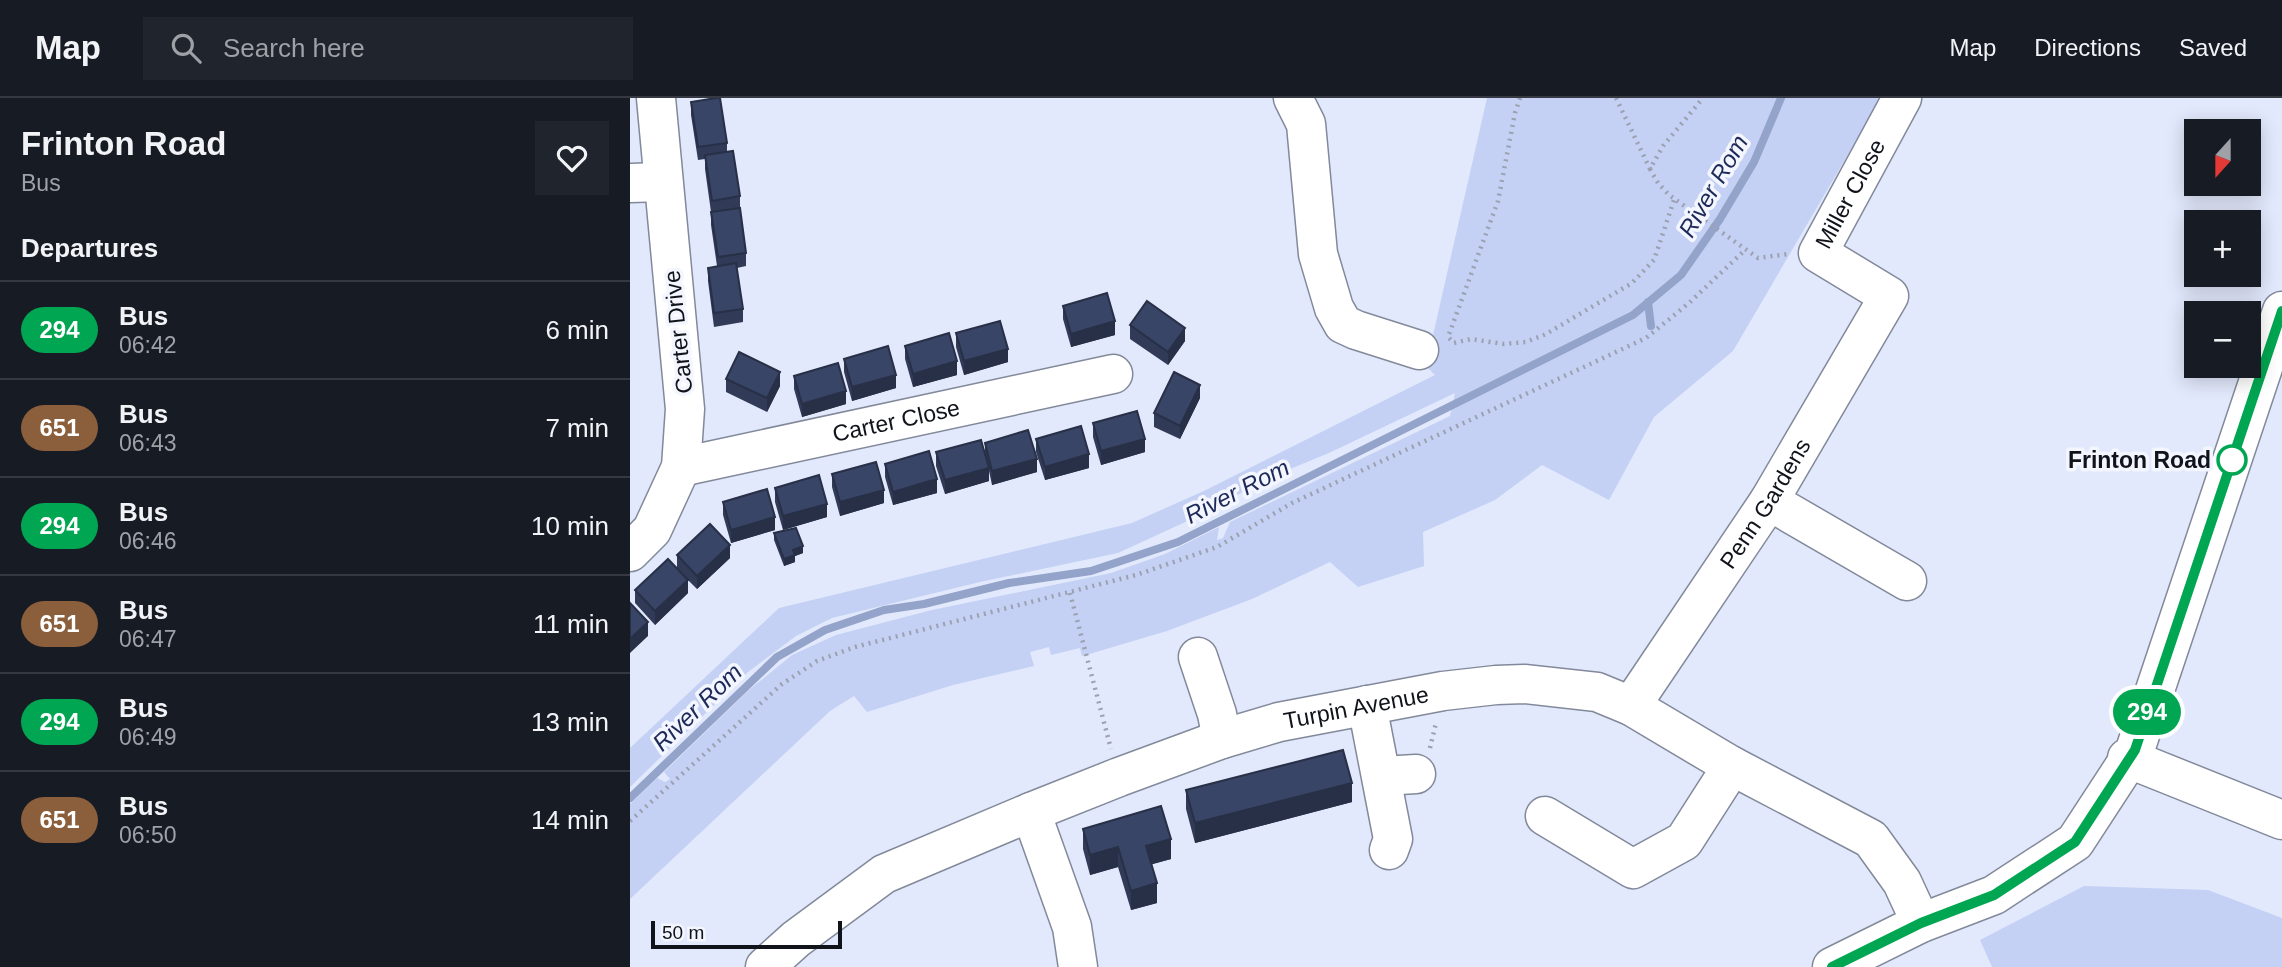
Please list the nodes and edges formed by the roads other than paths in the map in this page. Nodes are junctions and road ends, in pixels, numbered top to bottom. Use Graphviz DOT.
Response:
graph roads {
  1 [pos="656,98"];
  2 [pos="1293,98"];
  3 [pos="1902,98"];
  4 [pos="646,183"];
  5 [pos="1889,296"];
  6 [pos="2282,311"];
  7 [pos="1419,350"];
  8 [pos="1112,374"];
  9 [pos="681,467"];
  10 [pos="1769,501"];
  11 [pos="630,552"];
  12 [pos="1907,581"];
  13 [pos="1198,657"];
  14 [pos="1367,705"];
  15 [pos="1631,706"];
  16 [pos="1223,739"];
  17 [pos="2127,758"];
  18 [pos="1732,766"];
  19 [pos="1031,812"];
  20 [pos="1545,816"];
  21 [pos="2282,820"];
  22 [pos="1389,850"];
  23 [pos="1921,923"];
  24 [pos="765,967"];
  25 [pos="1078,967"];
  26 [pos="1832,967"];
  1 -- 4 [label="street, Carter Drive"];
  2 -- 7 [label="street"];
  3 -- 5 [label="street, Miller Close"];
  4 -- 9 [label="street, Carter Drive"];
  5 -- 10 [label="street, Penn Gardens"];
  6 -- 17 [label="street"];
  8 -- 9 [label="street, Carter Close"];
  9 -- 11 [label="street, Carter Drive"];
  10 -- 12 [label="street"];
  10 -- 15 [label="street, Penn Gardens"];
  13 -- 16 [label="street"];
  14 -- 15 [label="street, Turpin Avenue"];
  14 -- 16 [label="street, Turpin Avenue"];
  14 -- 22 [label="street"];
  15 -- 18 [label="street, Turpin Avenue"];
  16 -- 19 [label="street, Turpin Avenue"];
  17 -- 21 [label="street"];
  17 -- 23 [label="street"];
  18 -- 20 [label="street"];
  18 -- 23 [label="street, Turpin Avenue"];
  19 -- 24 [label="street, Turpin Avenue"];
  19 -- 25 [label="street"];
  23 -- 26 [label="street"];
}
